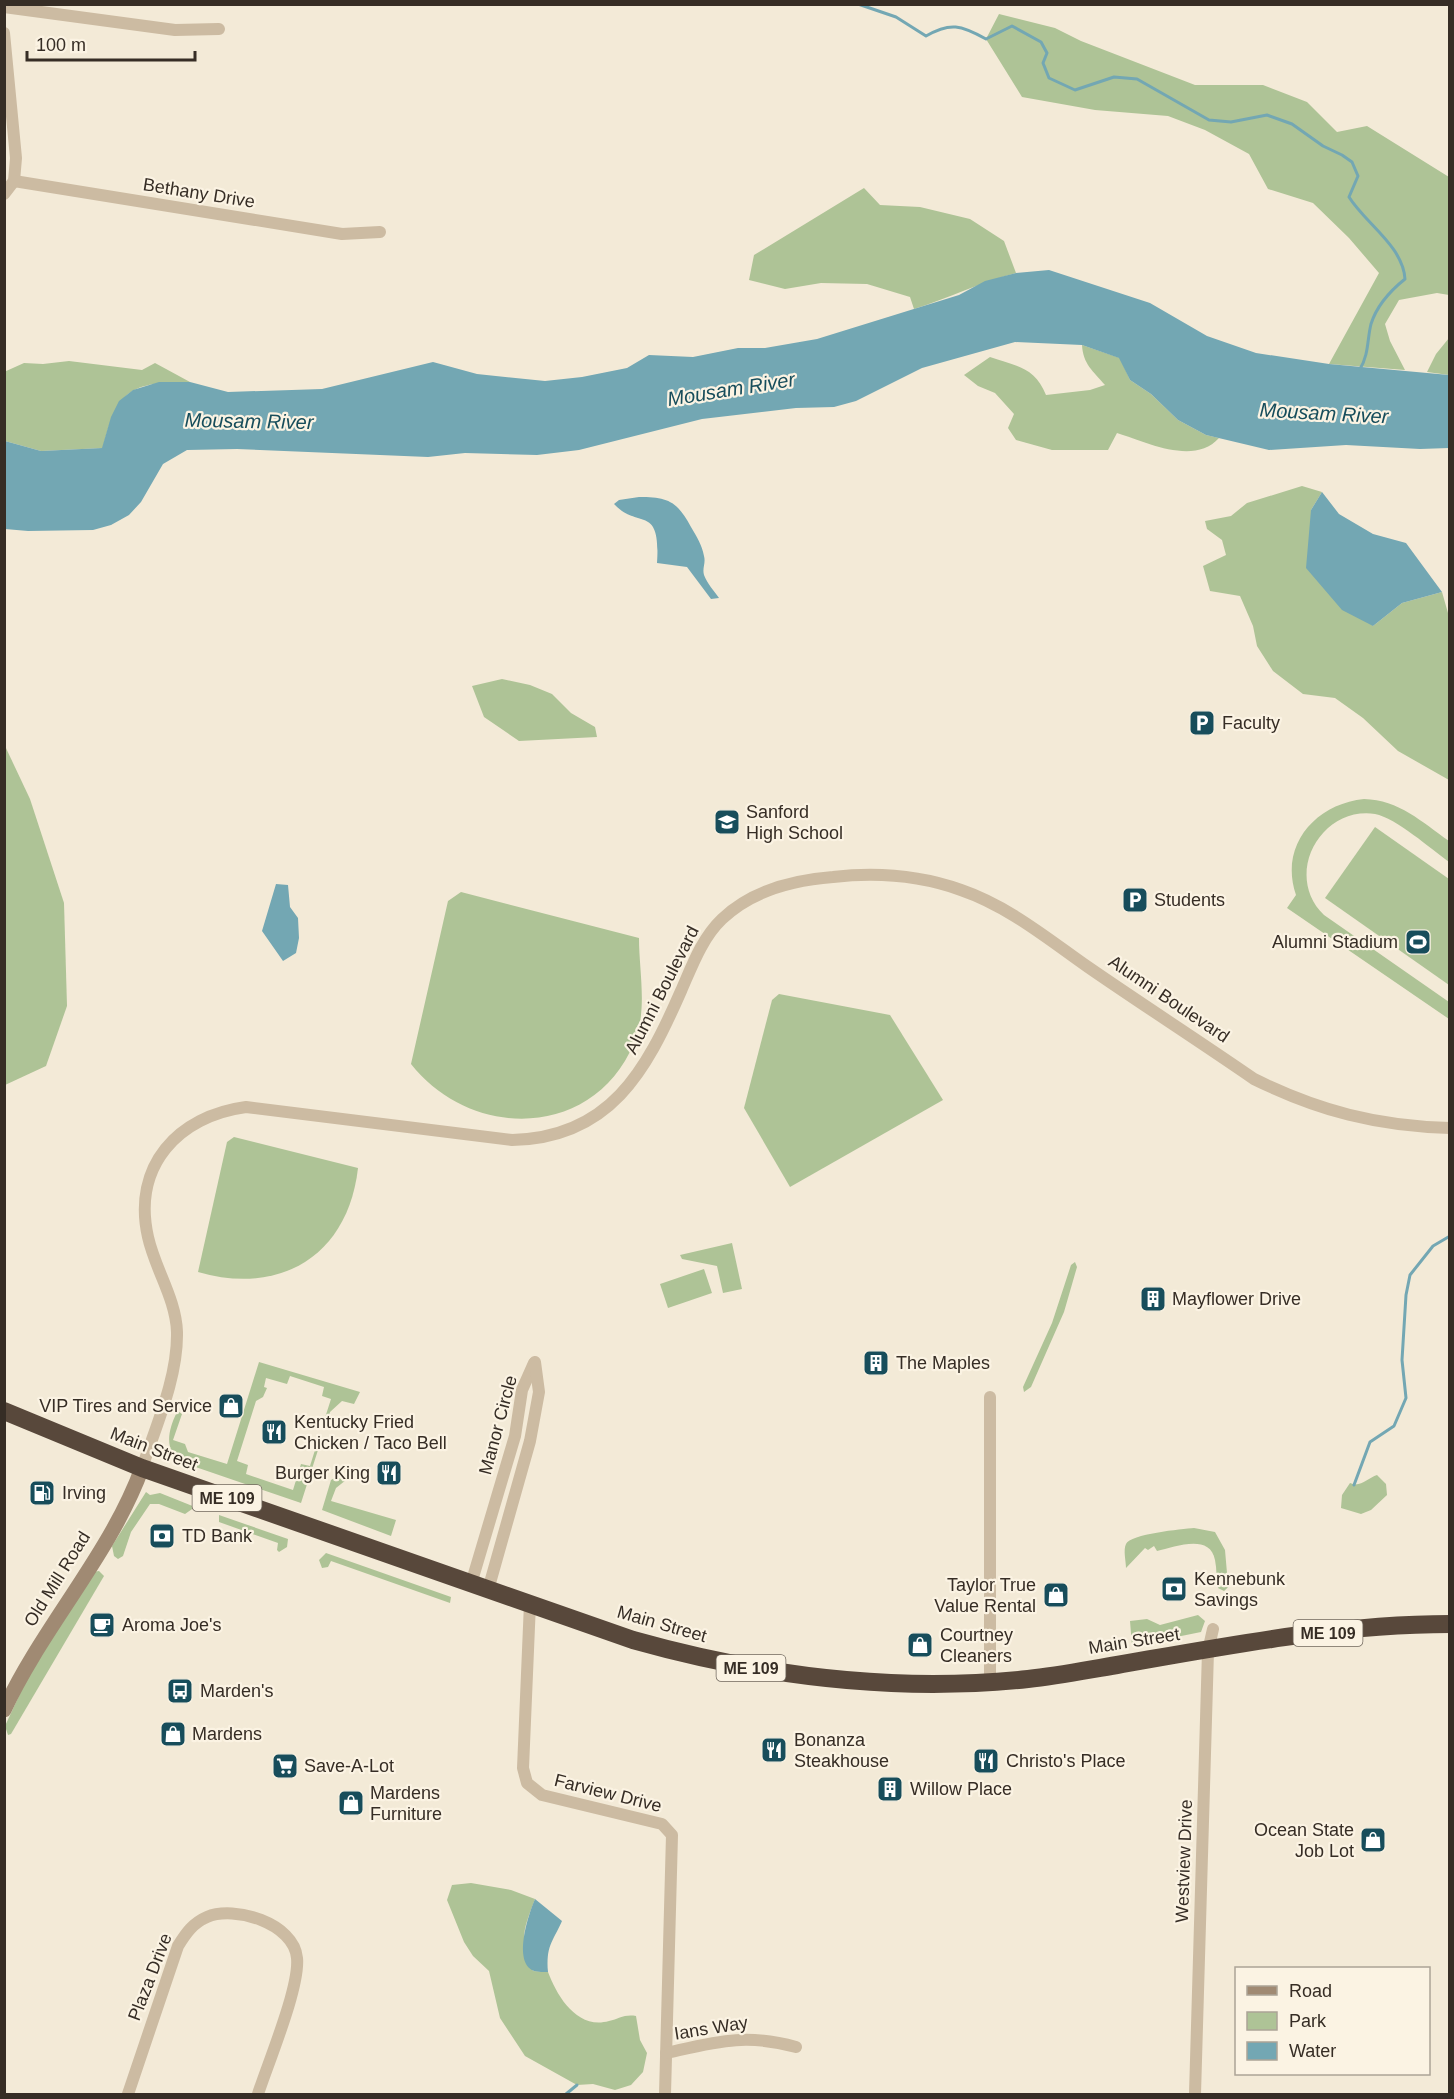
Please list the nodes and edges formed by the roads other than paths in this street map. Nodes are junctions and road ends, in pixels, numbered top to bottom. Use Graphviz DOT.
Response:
graph roads {
  1 [pos="4,8"];
  2 [pos="219,29"];
  3 [pos="4,33"];
  4 [pos="14,181"];
  5 [pos="4,194"];
  6 [pos="380,232"];
  7 [pos="1449,1128"];
  8 [pos="990,1397"];
  9 [pos="4,1411"];
  10 [pos="142,1468"];
  11 [pos="480,1587"];
  12 [pos="530,1603"];
  13 [pos="1449,1624"];
  14 [pos="1213,1629"];
  15 [pos="1208,1651"];
  16 [pos="990,1682"];
  17 [pos="4,1710"];
  18 [pos="796,2047"];
  19 [pos="666,2053"];
  20 [pos="128,2094"];
  21 [pos="258,2094"];
  22 [pos="665,2094"];
  23 [pos="1195,2094"];
  1 -- 2 [label="street"];
  3 -- 4 [label="street"];
  4 -- 5 [label="street"];
  4 -- 6 [label="street, Bethany Drive"];
  7 -- 10 [label="street, Alumni Boulevard"];
  8 -- 16 [label="street"];
  9 -- 10 [label="highway, Main Street / ME 109"];
  10 -- 11 [label="highway, Main Street / ME 109"];
  10 -- 17 [label="street, Old Mill Road"];
  11 -- 11 [label="street, Manor Circle"];
  11 -- 12 [label="highway, Main Street / ME 109"];
  12 -- 16 [label="highway, Main Street / ME 109"];
  12 -- 19 [label="street, Farview Drive"];
  13 -- 15 [label="highway, Main Street / ME 109"];
  14 -- 15 [label="street, Westview Drive"];
  15 -- 16 [label="highway, Main Street / ME 109"];
  15 -- 23 [label="street, Westview Drive"];
  18 -- 19 [label="street, Ians Way"];
  19 -- 22 [label="street, Farview Drive"];
  20 -- 21 [label="street, Plaza Drive"];
}
